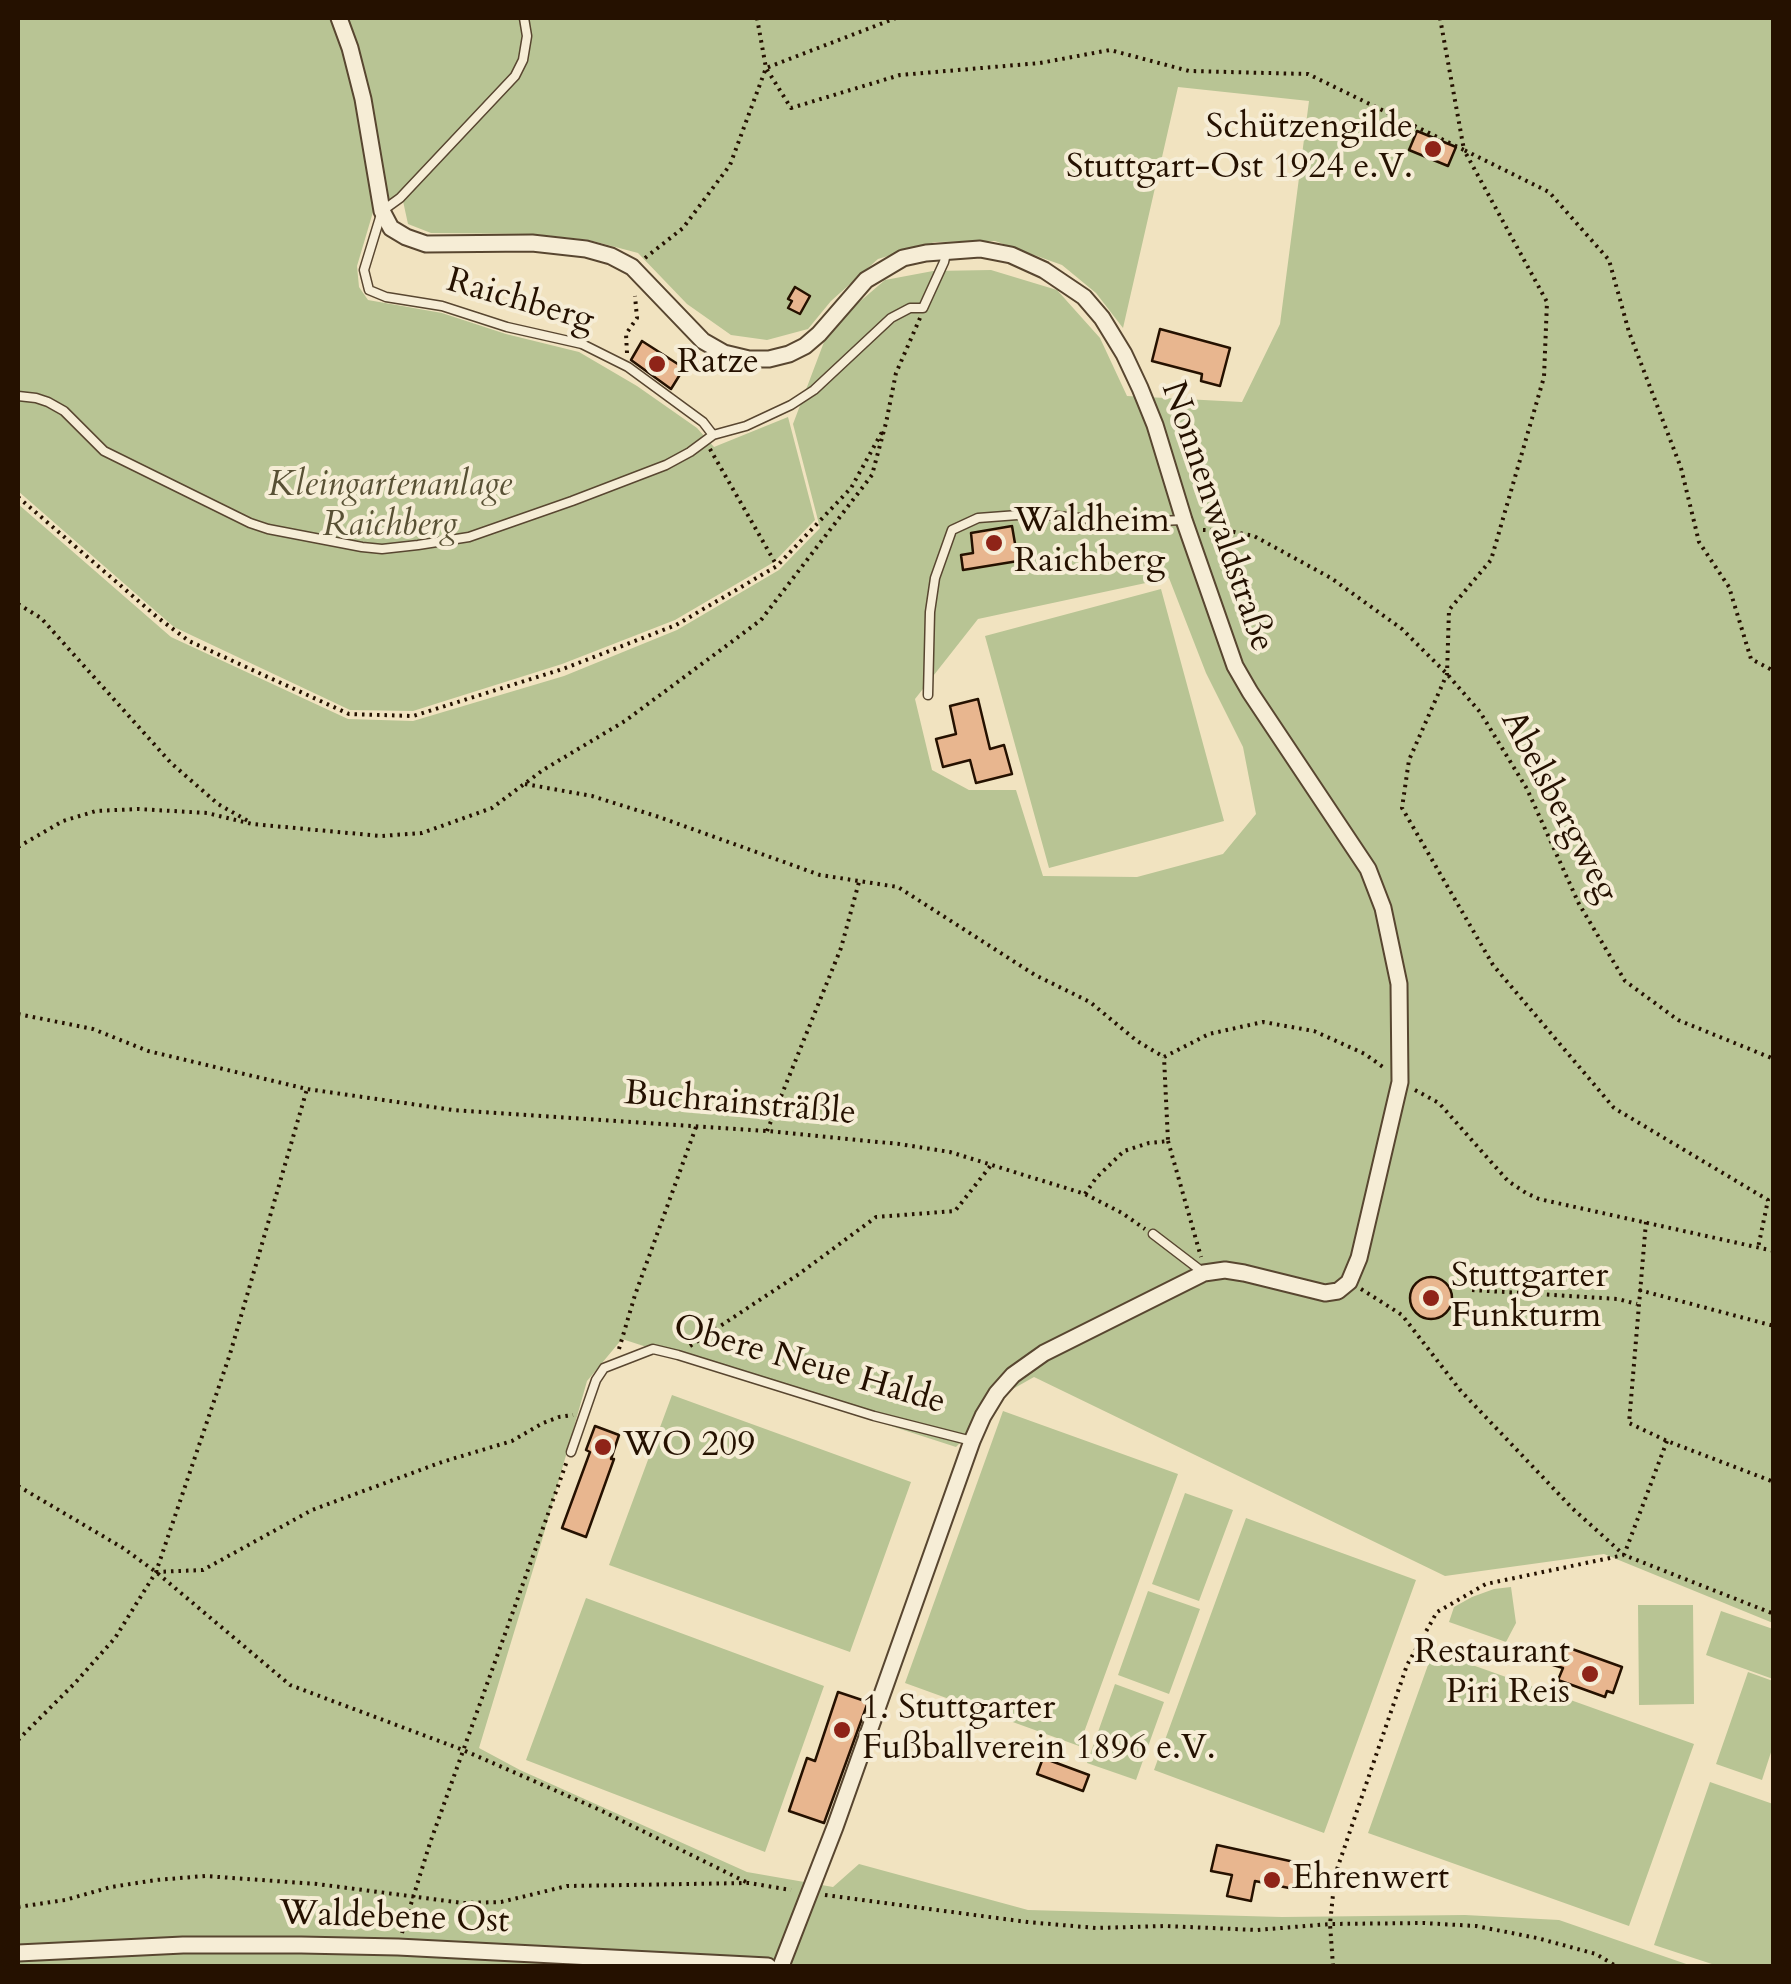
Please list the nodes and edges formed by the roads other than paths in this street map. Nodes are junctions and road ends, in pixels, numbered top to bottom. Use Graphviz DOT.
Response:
graph roads {
  1 [pos="339,18"];
  2 [pos="524,18"];
  3 [pos="382,211"];
  4 [pos="947,250"];
  5 [pos="18,396"];
  6 [pos="709,438"];
  7 [pos="1186,525"];
  8 [pos="928,695"];
  9 [pos="1153,1234"];
  10 [pos="1204,1273"];
  11 [pos="972,1441"];
  12 [pos="571,1452"];
  13 [pos="18,1953"];
  14 [pos="768,1966"];
  15 [pos="781,1966"];
  1 -- 3 [label="street"];
  2 -- 3 [label="lane"];
  3 -- 4 [label="street, Nonnenwaldstraße"];
  3 -- 6 [label="lane, Raichberg"];
  4 -- 6 [label="lane"];
  4 -- 7 [label="street, Nonnenwaldstraße"];
  5 -- 6 [label="lane"];
  7 -- 8 [label="lane"];
  7 -- 10 [label="street, Nonnenwaldstraße"];
  9 -- 10 [label="lane"];
  10 -- 11 [label="street"];
  11 -- 12 [label="lane, Obere Neue Halde"];
  11 -- 15 [label="street"];
  13 -- 14 [label="street, Waldebene Ost"];
}
